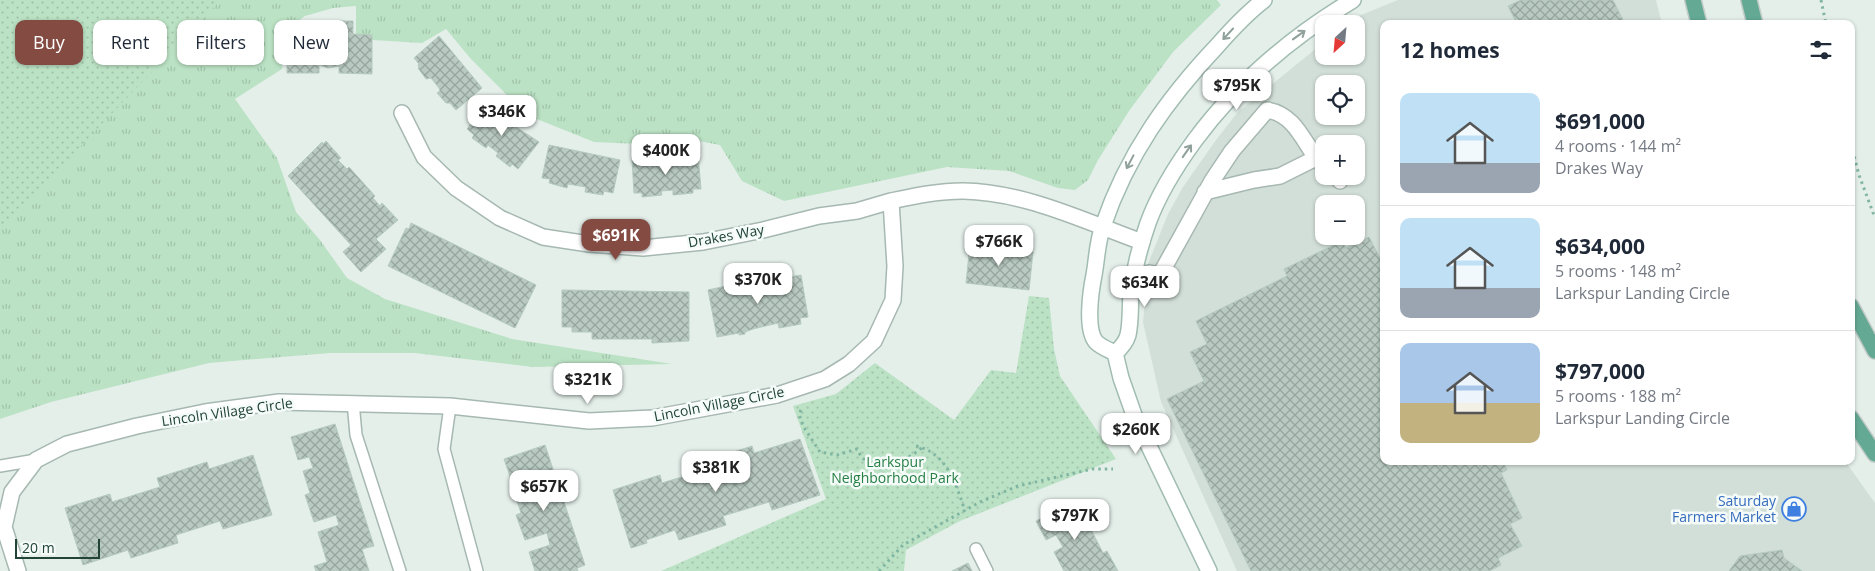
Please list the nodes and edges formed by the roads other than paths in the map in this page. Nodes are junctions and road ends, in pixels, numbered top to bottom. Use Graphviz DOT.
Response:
graph roads {
  1 [pos="1353,0"];
  2 [pos="1693,0"];
  3 [pos="1749,0"];
  4 [pos="1259,2"];
  5 [pos="1697,20"];
  6 [pos="1754,20"];
  7 [pos="402,113"];
  8 [pos="1315,155"];
  9 [pos="1315,164"];
  10 [pos="1205,192"];
  11 [pos="891,201"];
  12 [pos="1102,228"];
  13 [pos="1142,242"];
  14 [pos="1149,274"];
  15 [pos="1855,314"];
  16 [pos="1875,351"];
  17 [pos="1116,353"];
  18 [pos="353,402"];
  19 [pos="450,406"];
  20 [pos="1855,424"];
  21 [pos="1875,454"];
  22 [pos="36,460"];
  23 [pos="0,466"];
  24 [pos="976,549"];
  25 [pos="18,571"];
  26 [pos="400,571"];
  27 [pos="478,571"];
  28 [pos="987,571"];
  29 [pos="1209,571"];
  13 -- 1 [label="street, one-way"];
  2 -- 5 [label="main road"];
  3 -- 6 [label="main road"];
  4 -- 12 [label="street, one-way"];
  7 -- 11 [label="street, Drakes Way"];
  8 -- 10 [label="street"];
  9 -- 10 [label="street"];
  10 -- 14 [label="street"];
  11 -- 12 [label="street"];
  11 -- 19 [label="street, Lincoln Village Circle"];
  12 -- 13 [label="street"];
  12 -- 17 [label="street"];
  13 -- 17 [label="street"];
  15 -- 16 [label="main road"];
  17 -- 29 [label="street"];
  18 -- 19 [label="street, Lincoln Village Circle"];
  18 -- 22 [label="street, Lincoln Village Circle"];
  18 -- 26 [label="lane"];
  19 -- 27 [label="lane"];
  20 -- 21 [label="main road"];
  22 -- 23 [label="lane"];
  22 -- 25 [label="street, Lincoln Village Circle"];
  24 -- 28 [label="lane"];
}
